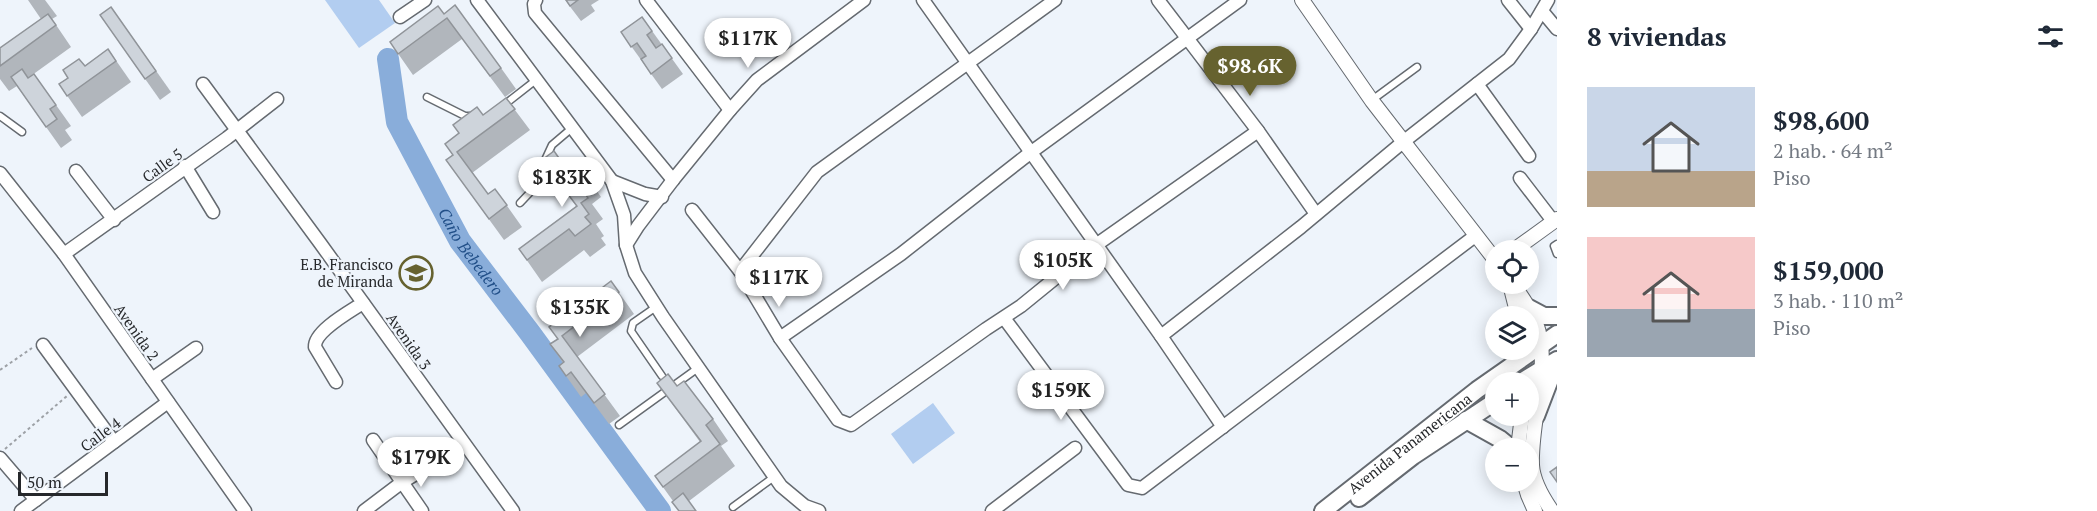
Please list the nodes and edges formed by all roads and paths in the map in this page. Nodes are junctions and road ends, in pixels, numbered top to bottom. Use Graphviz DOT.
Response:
graph roads {
  1 [pos="425,0"];
  2 [pos="477,0"];
  3 [pos="537,0"];
  4 [pos="646,0"];
  5 [pos="864,0"];
  6 [pos="923,0"];
  7 [pos="1055,0"];
  8 [pos="1158,0"];
  9 [pos="1240,0"];
  10 [pos="1302,0"];
  11 [pos="1508,0"];
  12 [pos="1548,0"];
  13 [pos="1542,12"];
  14 [pos="400,17"];
  15 [pos="1531,28"];
  16 [pos="1557,29"];
  17 [pos="1187,39"];
  18 [pos="967,63"];
  19 [pos="1417,67"];
  20 [pos="537,80"];
  21 [pos="202,84"];
  22 [pos="1477,84"];
  23 [pos="427,97"];
  24 [pos="277,99"];
  25 [pos="1372,100"];
  26 [pos="730,110"];
  27 [pos="493,112"];
  28 [pos="0,116"];
  29 [pos="484,117"];
  30 [pos="572,128"];
  31 [pos="238,129"];
  32 [pos="1258,131"];
  33 [pos="22,132"];
  34 [pos="1402,142"];
  35 [pos="1030,153"];
  36 [pos="1529,156"];
  37 [pos="185,166"];
  38 [pos="76,171"];
  39 [pos="2,178"];
  40 [pos="1520,178"];
  41 [pos="673,180"];
  42 [pos="612,181"];
  43 [pos="662,197"];
  44 [pos="520,203"];
  45 [pos="692,210"];
  46 [pos="213,212"];
  47 [pos="1316,214"];
  48 [pos="114,220"];
  49 [pos="1555,220"];
  50 [pos="1475,236"];
  51 [pos="1528,240"];
  52 [pos="1557,244"];
  53 [pos="626,245"];
  54 [pos="1096,245"];
  55 [pos="1485,248"];
  56 [pos="64,254"];
  57 [pos="1557,254"];
  58 [pos="740,271"];
  59 [pos="363,303"];
  60 [pos="656,307"];
  61 [pos="1539,315"];
  62 [pos="1557,316"];
  63 [pos="1004,318"];
  64 [pos="1557,334"];
  65 [pos="1161,336"];
  66 [pos="780,338"];
  67 [pos="1539,343"];
  68 [pos="43,345"];
  69 [pos="196,348"];
  70 [pos="1514,360"];
  71 [pos="1533,360"];
  72 [pos="1557,361"];
  73 [pos="699,368"];
  74 [pos="0,370"];
  75 [pos="1542,371"];
  76 [pos="1539,373"];
  77 [pos="662,376"];
  78 [pos="152,379"];
  79 [pos="1539,381"];
  80 [pos="336,382"];
  81 [pos="75,389"];
  82 [pos="1539,396"];
  83 [pos="168,402"];
  84 [pos="1485,408"];
  85 [pos="1467,420"];
  86 [pos="619,425"];
  87 [pos="1530,426"];
  88 [pos="1223,427"];
  89 [pos="1500,438"];
  90 [pos="373,440"];
  91 [pos="114,442"];
  92 [pos="464,444"];
  93 [pos="1075,448"];
  94 [pos="0,452"];
  95 [pos="0,458"];
  96 [pos="774,477"];
  97 [pos="402,483"];
  98 [pos="1527,492"];
  99 [pos="36,500"];
  100 [pos="733,507"];
  101 [pos="21,511"];
  102 [pos="245,511"];
  103 [pos="364,511"];
  104 [pos="422,511"];
  105 [pos="513,511"];
  106 [pos="819,511"];
  107 [pos="992,511"];
  108 [pos="1323,511"];
  109 [pos="1341,511"];
  110 [pos="1535,511"];
  111 [pos="1552,511"];
  1 -- 14 [label="street"];
  2 -- 20 [label="street"];
  3 -- 41 [label="street"];
  4 -- 26 [label="street"];
  5 -- 26 [label="street"];
  6 -- 18 [label="street"];
  7 -- 18 [label="street"];
  8 -- 17 [label="street"];
  9 -- 17 [label="street"];
  10 -- 25 [label="street"];
  11 -- 15 [label="street"];
  12 -- 13 [label="street"];
  13 -- 15 [label="street"];
  13 -- 16 [label="street"];
  15 -- 22 [label="street"];
  17 -- 32 [label="street"];
  17 -- 35 [label="street"];
  18 -- 35 [label="street"];
  18 -- 58 [label="street"];
  19 -- 25 [label="lane"];
  20 -- 27 [label="lane"];
  20 -- 30 [label="street"];
  21 -- 31 [label="street, Avenida 3"];
  22 -- 34 [label="street"];
  22 -- 36 [label="street"];
  23 -- 29 [label="lane"];
  24 -- 31 [label="street, Calle 5"];
  25 -- 34 [label="street"];
  26 -- 41 [label="street"];
  28 -- 33 [label="lane"];
  30 -- 42 [label="street"];
  30 -- 44 [label="lane"];
  31 -- 37 [label="street, Calle 5"];
  31 -- 59 [label="street, Avenida 3"];
  32 -- 47 [label="street"];
  32 -- 54 [label="street"];
  34 -- 47 [label="street"];
  34 -- 50 [label="street"];
  35 -- 54 [label="street"];
  35 -- 66 [label="street"];
  37 -- 46 [label="street"];
  37 -- 48 [label="street, Calle 5"];
  38 -- 48 [label="street"];
  39 -- 56 [label="street, Avenida 2"];
  40 -- 49 [label="street"];
  41 -- 43 [label="street"];
  42 -- 43 [label="street"];
  42 -- 53 [label="street"];
  43 -- 53 [label="street"];
  45 -- 58 [label="street"];
  47 -- 65 [label="street"];
  48 -- 56 [label="street, Calle 5"];
  49 -- 51 [label="street"];
  50 -- 55 [label="street"];
  50 -- 88 [label="street"];
  52 -- 57 [label="lane"];
  53 -- 60 [label="street"];
  54 -- 63 [label="street"];
  54 -- 65 [label="street"];
  56 -- 78 [label="street, Avenida 2"];
  58 -- 66 [label="street"];
  59 -- 80 [label="street"];
  59 -- 92 [label="street, Avenida 3"];
  60 -- 73 [label="street"];
  60 -- 77 [label="lane"];
  61 -- 62 [label="main road"];
  63 -- 66 [label="street"];
  63 -- 88 [label="street"];
  64 -- 67 [label="main road"];
  65 -- 88 [label="street"];
  68 -- 74 [label="path"];
  68 -- 81 [label="street"];
  69 -- 78 [label="street"];
  70 -- 108 [label="main road, Avenida Panamericana"];
  71 -- 75 [label="street"];
  72 -- 75 [label="main road"];
  72 -- 82 [label="main road"];
  73 -- 86 [label="lane"];
  73 -- 96 [label="street"];
  75 -- 76 [label="main road"];
  75 -- 79 [label="street"];
  78 -- 83 [label="street, Avenida 2"];
  81 -- 91 [label="street"];
  81 -- 94 [label="path"];
  83 -- 91 [label="street, Calle 4"];
  83 -- 102 [label="street, Avenida 2"];
  84 -- 85 [label="main road, Avenida Panamericana"];
  85 -- 89 [label="main road"];
  85 -- 109 [label="main road, Avenida Panamericana"];
  87 -- 111 [label="street"];
  90 -- 97 [label="street"];
  91 -- 99 [label="street, Calle 4"];
  92 -- 97 [label="street"];
  92 -- 105 [label="street, Avenida 3"];
  93 -- 107 [label="street"];
  95 -- 99 [label="street"];
  96 -- 100 [label="lane"];
  96 -- 106 [label="street"];
  97 -- 103 [label="street"];
  97 -- 104 [label="street"];
  98 -- 110 [label="street"];
  99 -- 101 [label="street, Calle 4"];
}
